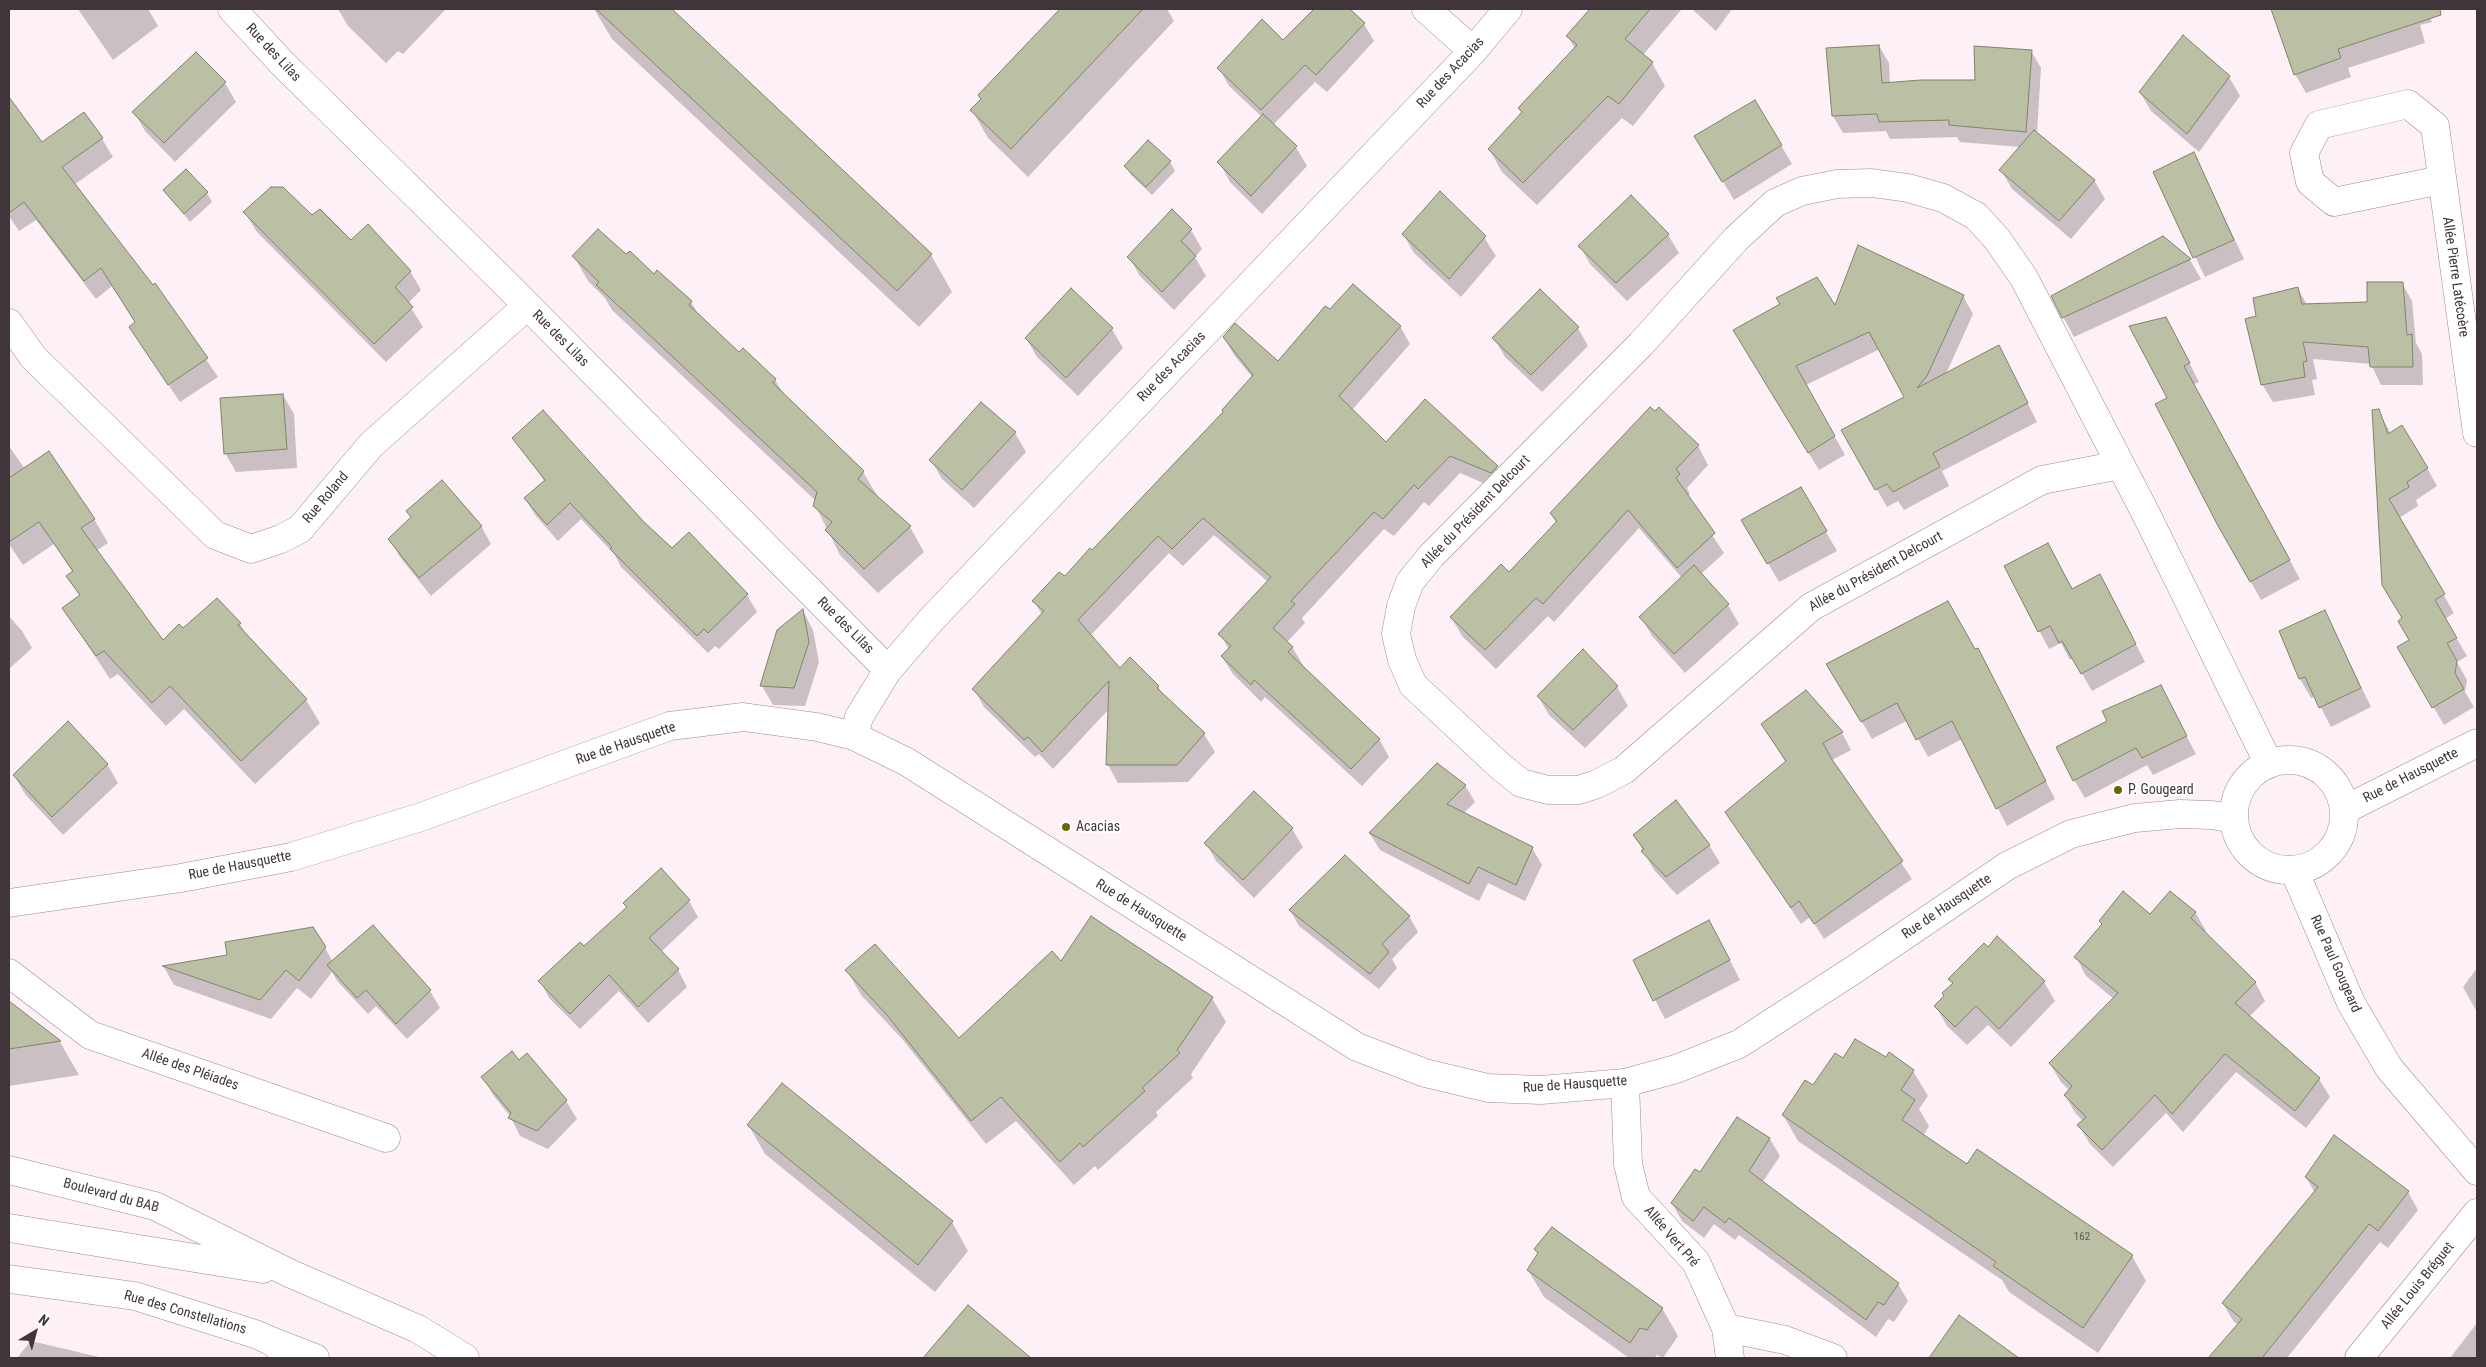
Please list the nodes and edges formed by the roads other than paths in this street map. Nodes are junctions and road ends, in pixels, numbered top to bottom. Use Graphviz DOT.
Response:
graph roads {
  1 [pos="232,9"];
  2 [pos="1426,9"];
  3 [pos="1508,9"];
  4 [pos="1473,51"];
  5 [pos="2441,180"];
  6 [pos="527,306"];
  7 [pos="9,323"];
  8 [pos="2477,433"];
  9 [pos="2120,465"];
  10 [pos="888,670"];
  11 [pos="854,736"];
  12 [pos="2477,743"];
  13 [pos="2269,764"];
  14 [pos="2344,810"];
  15 [pos="2234,819"];
  16 [pos="2294,870"];
  17 [pos="9,902"];
  18 [pos="9,973"];
  19 [pos="1625,1083"];
  20 [pos="386,1138"];
  21 [pos="9,1170"];
  22 [pos="2477,1171"];
  23 [pos="2477,1213"];
  24 [pos="9,1228"];
  25 [pos="289,1273"];
  26 [pos="9,1279"];
  27 [pos="1726,1328"];
  28 [pos="264,1349"];
  29 [pos="294,1358"];
  30 [pos="314,1358"];
  31 [pos="464,1358"];
  32 [pos="1730,1358"];
  33 [pos="1833,1358"];
  34 [pos="2360,1358"];
  1 -- 6 [label="street, Rue des Lilas"];
  2 -- 4 [label="street"];
  3 -- 4 [label="street, Rue des Acacias"];
  4 -- 10 [label="street, Rue des Acacias"];
  5 -- 5 [label="street, Allée Pierre Latécoère"];
  5 -- 8 [label="street, Allée Pierre Latécoère"];
  6 -- 7 [label="street, Rue Roland"];
  6 -- 10 [label="street, Rue des Lilas"];
  9 -- 9 [label="street, Allée du Président Delcourt"];
  9 -- 13 [label="street, Allée du Président Delcourt"];
  10 -- 11 [label="street, Rue des Acacias"];
  11 -- 17 [label="street, Rue de Hausquette"];
  11 -- 19 [label="street, Rue de Hausquette"];
  12 -- 14 [label="street, Rue de Hausquette"];
  13 -- 14 [label="street"];
  13 -- 15 [label="street"];
  14 -- 16 [label="street"];
  15 -- 16 [label="street"];
  15 -- 19 [label="street, Rue de Hausquette"];
  16 -- 22 [label="street, Rue Paul Gougeard"];
  18 -- 20 [label="street, Allée des Pléiades"];
  19 -- 27 [label="street, Allée Vert Pré"];
  21 -- 25 [label="street, Boulevard du BAB"];
  23 -- 34 [label="street, Allée Louis Bréguet"];
  24 -- 25 [label="street, Boulevard du BAB"];
  25 -- 31 [label="street, Boulevard du BAB"];
  26 -- 28 [label="street, Rue des Constellations"];
  27 -- 32 [label="street, Allée Vert Pré"];
  27 -- 33 [label="street"];
  28 -- 29 [label="street, Rue des Constellations"];
  28 -- 30 [label="street"];
}
